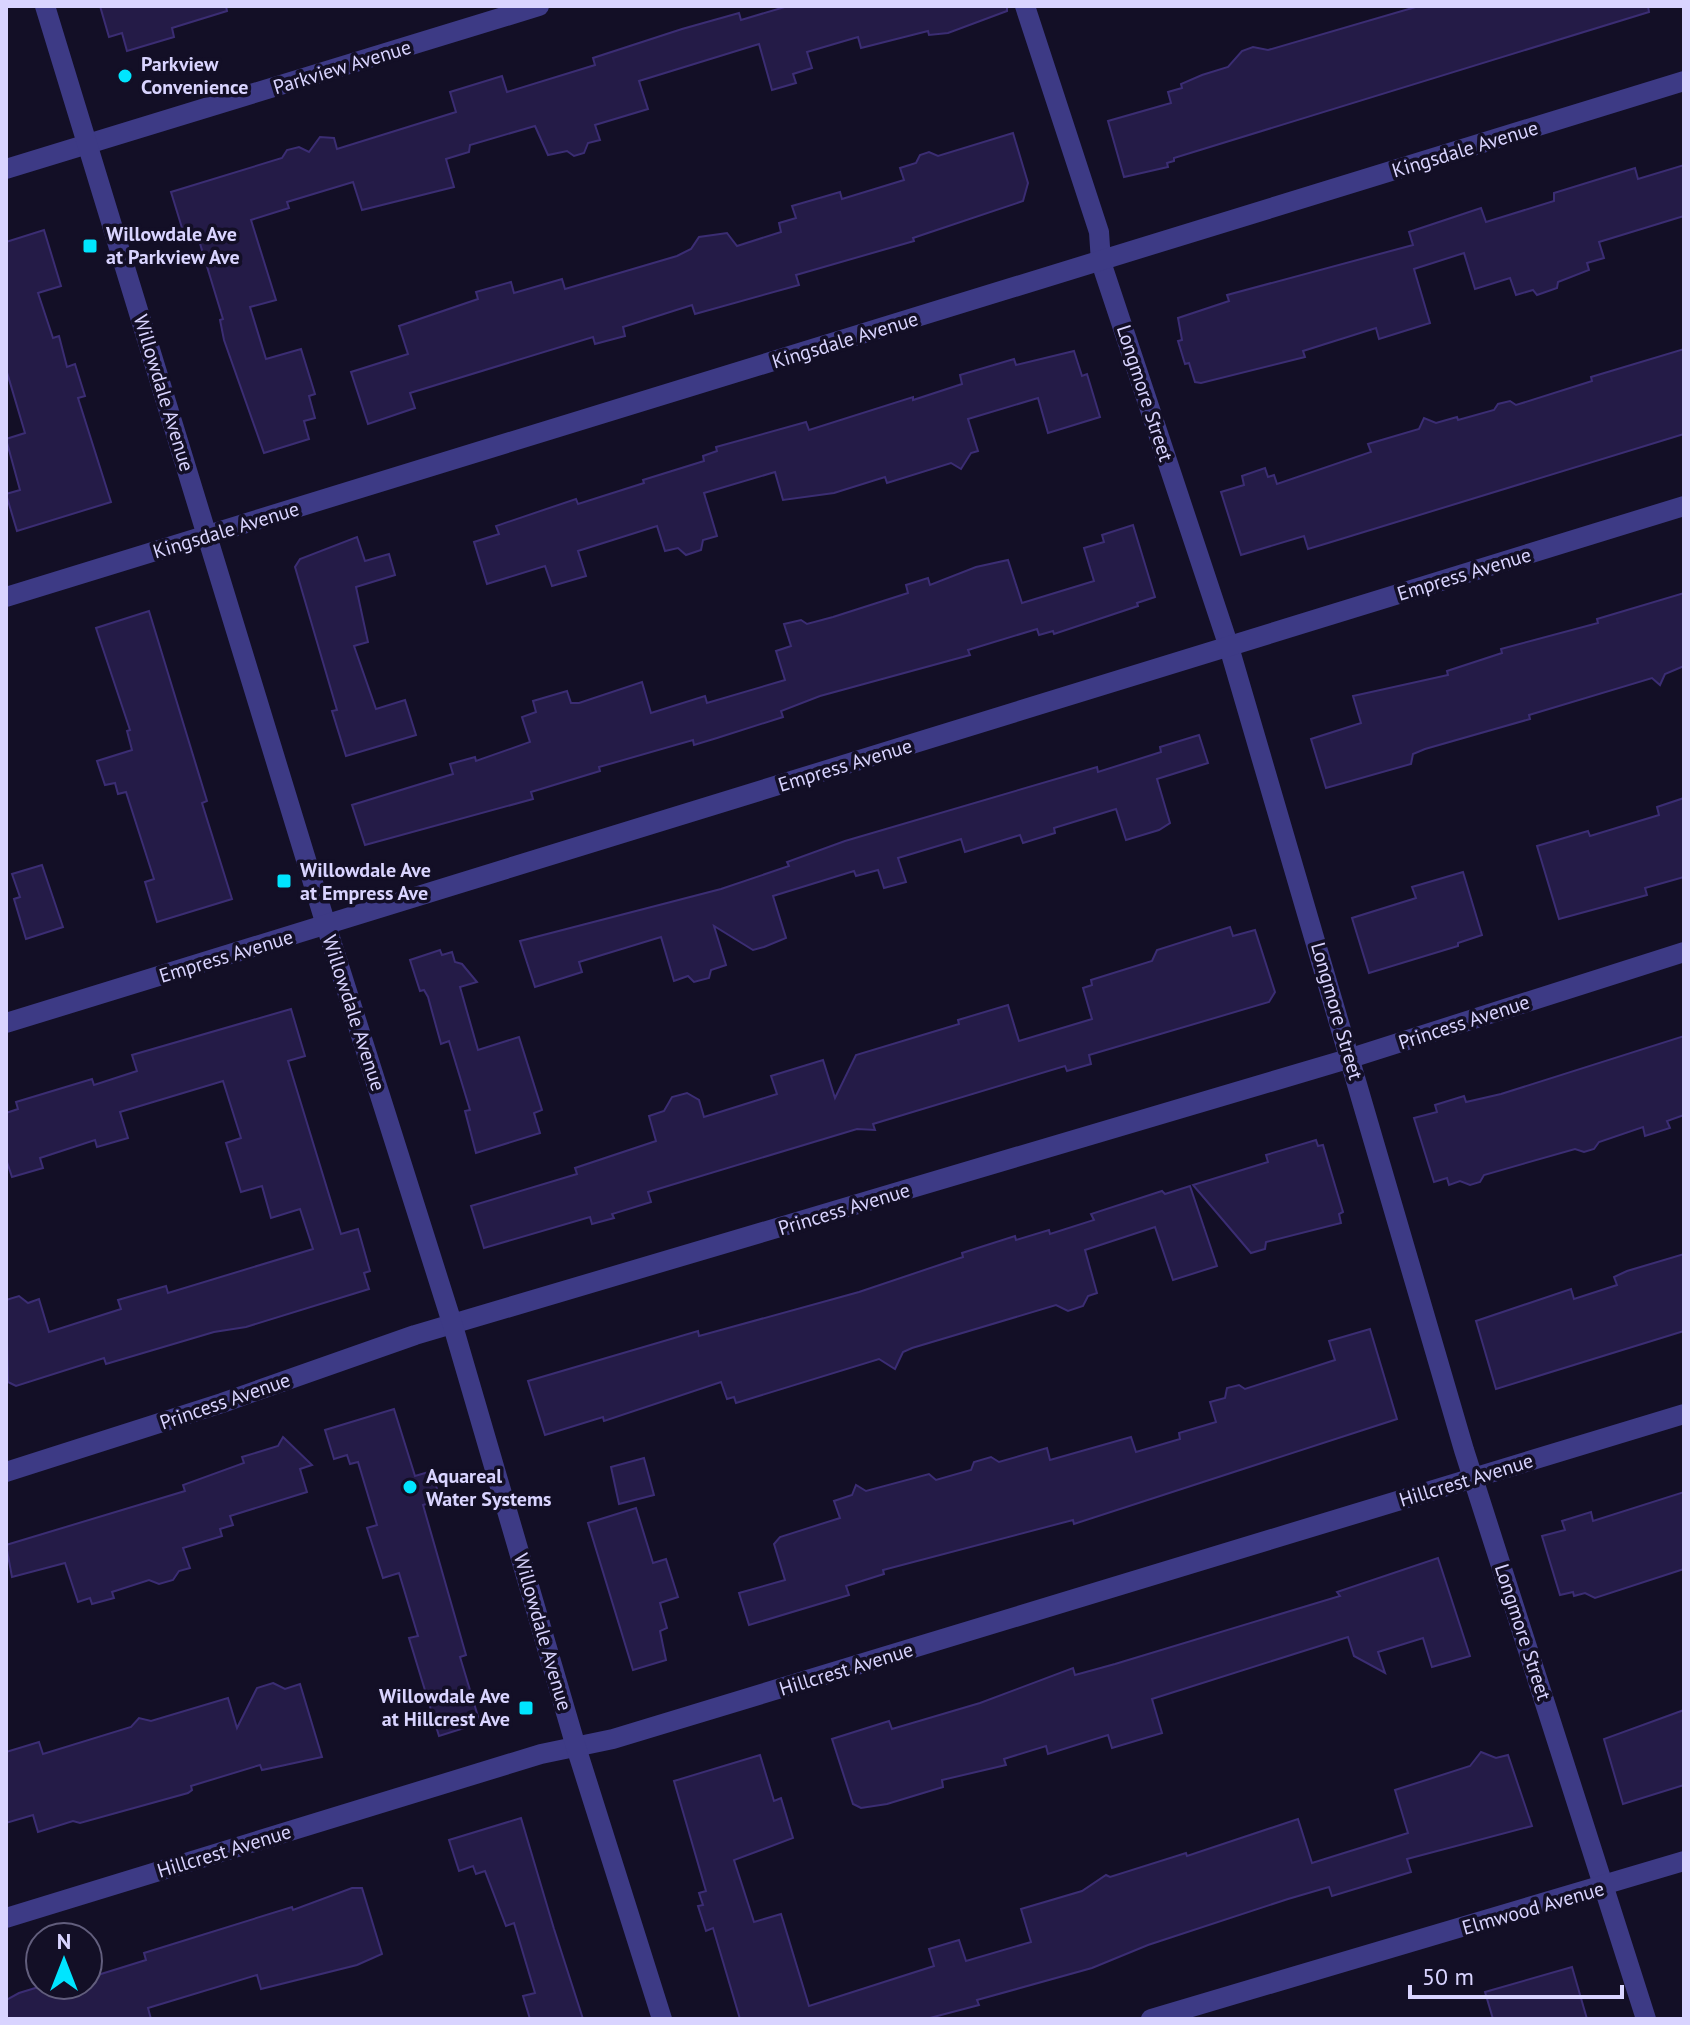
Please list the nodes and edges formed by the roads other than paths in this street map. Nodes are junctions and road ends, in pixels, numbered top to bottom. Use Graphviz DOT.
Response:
graph roads {
  1 [pos="45,6"];
  2 [pos="539,6"];
  3 [pos="1025,6"];
  4 [pos="1684,81"];
  5 [pos="88,144"];
  6 [pos="6,169"];
  7 [pos="1101,262"];
  8 [pos="1684,506"];
  9 [pos="208,535"];
  10 [pos="6,597"];
  11 [pos="1229,647"];
  12 [pos="326,925"];
  13 [pos="1684,952"];
  14 [pos="6,1023"];
  15 [pos="1351,1058"];
  16 [pos="453,1326"];
  17 [pos="1684,1414"];
  18 [pos="6,1472"];
  19 [pos="1473,1478"];
  20 [pos="576,1747"];
  21 [pos="1684,1861"];
  22 [pos="1606,1887"];
  23 [pos="6,1918"];
  24 [pos="662,2019"];
  25 [pos="1151,2019"];
  26 [pos="1646,2019"];
  1 -- 5 [label="street, Willowdale Avenue"];
  2 -- 5 [label="street, Parkview Avenue"];
  3 -- 7 [label="street, Longmore Street"];
  4 -- 7 [label="street, Kingsdale Avenue"];
  5 -- 6 [label="street, Parkview Avenue"];
  5 -- 9 [label="street, Willowdale Avenue"];
  7 -- 9 [label="street, Kingsdale Avenue"];
  7 -- 11 [label="street, Longmore Street"];
  8 -- 11 [label="street, Empress Avenue"];
  9 -- 10 [label="street, Kingsdale Avenue"];
  9 -- 12 [label="street, Willowdale Avenue"];
  11 -- 12 [label="street, Empress Avenue"];
  11 -- 15 [label="street, Longmore Street"];
  12 -- 14 [label="street, Empress Avenue"];
  12 -- 16 [label="street, Willowdale Avenue"];
  13 -- 15 [label="street, Princess Avenue"];
  15 -- 16 [label="street, Princess Avenue"];
  15 -- 19 [label="street, Longmore Street"];
  16 -- 18 [label="street, Princess Avenue"];
  16 -- 20 [label="street, Willowdale Avenue"];
  17 -- 19 [label="street, Hillcrest Avenue"];
  19 -- 20 [label="street, Hillcrest Avenue"];
  19 -- 22 [label="street, Longmore Street"];
  20 -- 23 [label="street, Hillcrest Avenue"];
  20 -- 24 [label="street, Willowdale Avenue"];
  21 -- 22 [label="street, Elmwood Avenue"];
  22 -- 25 [label="street, Elmwood Avenue"];
  22 -- 26 [label="street, Longmore Street"];
}
